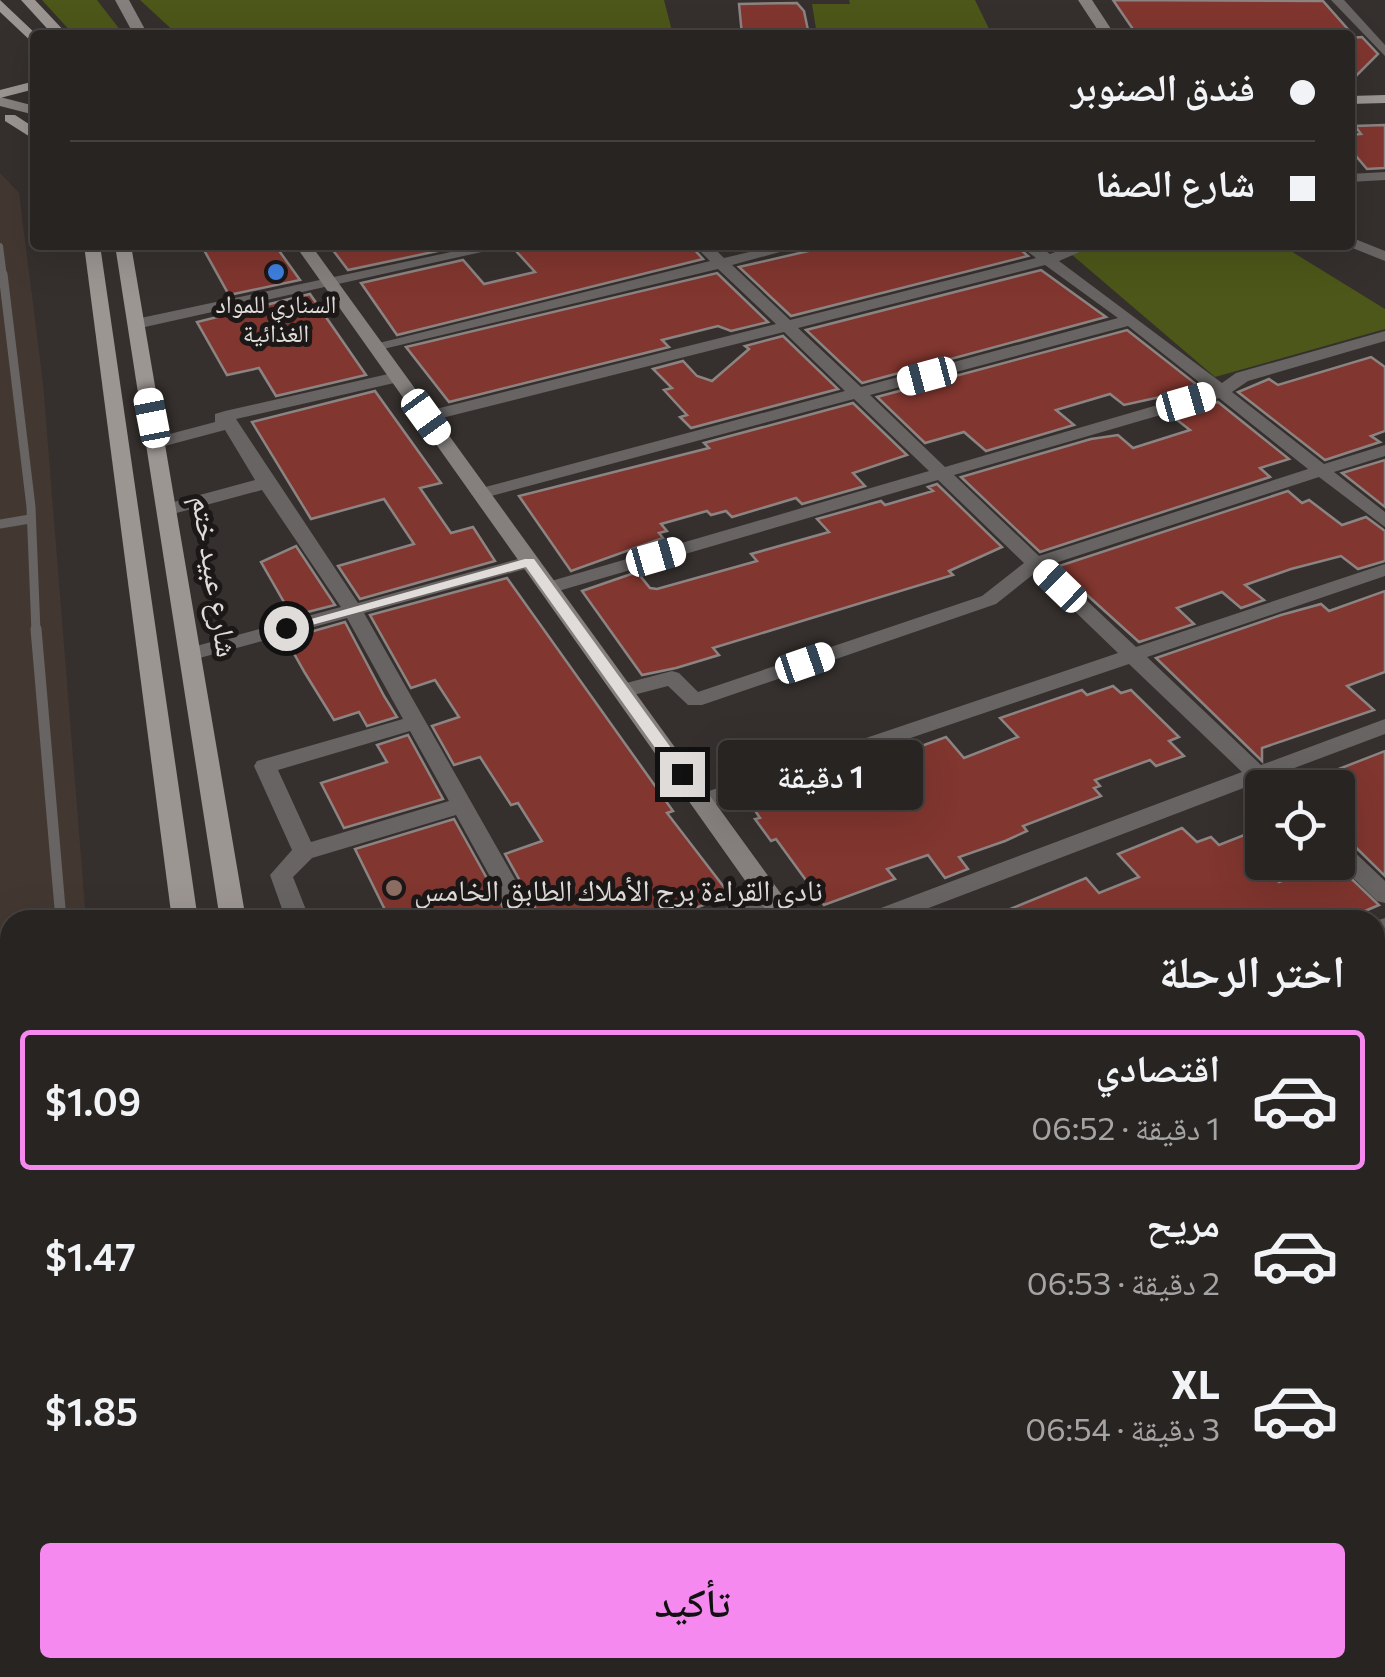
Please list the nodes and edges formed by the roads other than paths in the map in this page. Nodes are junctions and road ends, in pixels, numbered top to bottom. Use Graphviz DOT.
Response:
graph roads {
  1 [pos="28,0"];
  2 [pos="122,0"];
  3 [pos="1066,0"];
  4 [pos="1086,0"];
  5 [pos="1337,0"];
  6 [pos="0,4"];
  7 [pos="56,30"];
  8 [pos="138,30"];
  9 [pos="1085,30"];
  10 [pos="1105,30"];
  11 [pos="30,35"];
  12 [pos="1385,52"];
  13 [pos="30,86"];
  14 [pos="1385,89"];
  15 [pos="1355,90"];
  16 [pos="0,98"];
  17 [pos="1385,99"];
  18 [pos="1355,100"];
  19 [pos="30,109"];
  20 [pos="5,117"];
  21 [pos="30,123"];
  22 [pos="30,132"];
  23 [pos="1385,176"];
  24 [pos="1355,178"];
  25 [pos="1355,244"];
  26 [pos="0,246"];
  27 [pos="93,250"];
  28 [pos="125,250"];
  29 [pos="306,250"];
  30 [pos="482,250"];
  31 [pos="707,250"];
  32 [pos="778,250"];
  33 [pos="1034,250"];
  34 [pos="1075,250"];
  35 [pos="1380,252"];
  36 [pos="1048,260"];
  37 [pos="721,264"];
  38 [pos="330,285"];
  39 [pos="1131,320"];
  40 [pos="136,324"];
  41 [pos="786,325"];
  42 [pos="1385,336"];
  43 [pos="375,346"];
  44 [pos="397,377"];
  45 [pos="1220,392"];
  46 [pos="859,395"];
  47 [pos="426,417"];
  48 [pos="230,423"];
  49 [pos="157,444"];
  50 [pos="1385,450"];
  51 [pos="1320,471"];
  52 [pos="942,474"];
  53 [pos="266,483"];
  54 [pos="480,494"];
  55 [pos="169,509"];
  56 [pos="30,519"];
  57 [pos="1385,520"];
  58 [pos="0,524"];
  59 [pos="530,562"];
  60 [pos="1036,563"];
  61 [pos="1385,570"];
  62 [pos="548,588"];
  63 [pos="352,609"];
  64 [pos="192,654"];
  65 [pos="1132,654"];
  66 [pos="622,690"];
  67 [pos="414,723"];
  68 [pos="1385,726"];
  69 [pos="1254,770"];
  70 [pos="1290,770"];
  71 [pos="1245,788"];
  72 [pos="702,801"];
  73 [pos="459,806"];
  74 [pos="304,852"];
  75 [pos="1355,866"];
  76 [pos="1385,895"];
  77 [pos="773,900"];
  78 [pos="61,910"];
  79 [pos="183,910"];
  80 [pos="231,910"];
  81 [pos="294,910"];
  82 [pos="520,910"];
  83 [pos="746,910"];
  84 [pos="780,910"];
  85 [pos="900,910"];
  1 -- 7 [label="main road"];
  2 -- 8 [label="street"];
  3 -- 9 [label="street"];
  4 -- 10 [label="street"];
  5 -- 12 [label="street"];
  6 -- 11 [label="main road"];
  13 -- 16 [label="main road"];
  14 -- 15 [label="main road"];
  16 -- 19 [label="street"];
  17 -- 18 [label="main road"];
  20 -- 21 [label="street"];
  20 -- 22 [label="main road"];
  23 -- 24 [label="street"];
  25 -- 35 [label="street"];
  26 -- 56 [label="lane"];
  27 -- 79 [label="main road"];
  28 -- 40 [label="main road, شارع عبيد ختم"];
  29 -- 38 [label="street"];
  30 -- 38 [label="street"];
  31 -- 37 [label="street"];
  32 -- 37 [label="street"];
  33 -- 36 [label="street"];
  34 -- 36 [label="street"];
  36 -- 39 [label="street"];
  36 -- 41 [label="street"];
  37 -- 41 [label="street"];
  37 -- 43 [label="street"];
  38 -- 40 [label="street"];
  38 -- 43 [label="street"];
  39 -- 45 [label="street"];
  39 -- 46 [label="street"];
  40 -- 49 [label="main road, شارع عبيد ختم"];
  41 -- 46 [label="street"];
  41 -- 47 [label="street"];
  42 -- 45 [label="street"];
  43 -- 44 [label="street"];
  44 -- 47 [label="street"];
  44 -- 48 [label="street"];
  45 -- 51 [label="street"];
  45 -- 52 [label="street"];
  46 -- 52 [label="street"];
  46 -- 54 [label="street"];
  47 -- 54 [label="street"];
  48 -- 49 [label="street"];
  48 -- 53 [label="street"];
  49 -- 55 [label="main road, شارع عبيد ختم"];
  50 -- 51 [label="street"];
  51 -- 57 [label="street"];
  51 -- 60 [label="street"];
  52 -- 60 [label="street"];
  52 -- 62 [label="street"];
  53 -- 55 [label="street"];
  53 -- 63 [label="street"];
  54 -- 59 [label="street"];
  55 -- 64 [label="main road, شارع عبيد ختم"];
  56 -- 58 [label="lane"];
  56 -- 78 [label="lane"];
  59 -- 62 [label="street"];
  59 -- 63 [label="street"];
  60 -- 65 [label="street"];
  60 -- 66 [label="street"];
  61 -- 65 [label="street"];
  62 -- 66 [label="street"];
  63 -- 64 [label="street"];
  63 -- 67 [label="street"];
  64 -- 80 [label="main road, شارع عبيد ختم"];
  65 -- 69 [label="street"];
  65 -- 72 [label="street"];
  66 -- 72 [label="street"];
  67 -- 73 [label="street"];
  67 -- 74 [label="street"];
  68 -- 70 [label="street"];
  71 -- 85 [label="street"];
  72 -- 77 [label="street"];
  73 -- 74 [label="street"];
  73 -- 82 [label="street"];
  74 -- 81 [label="street"];
  75 -- 76 [label="street"];
  77 -- 83 [label="street"];
  77 -- 84 [label="street"];
}
